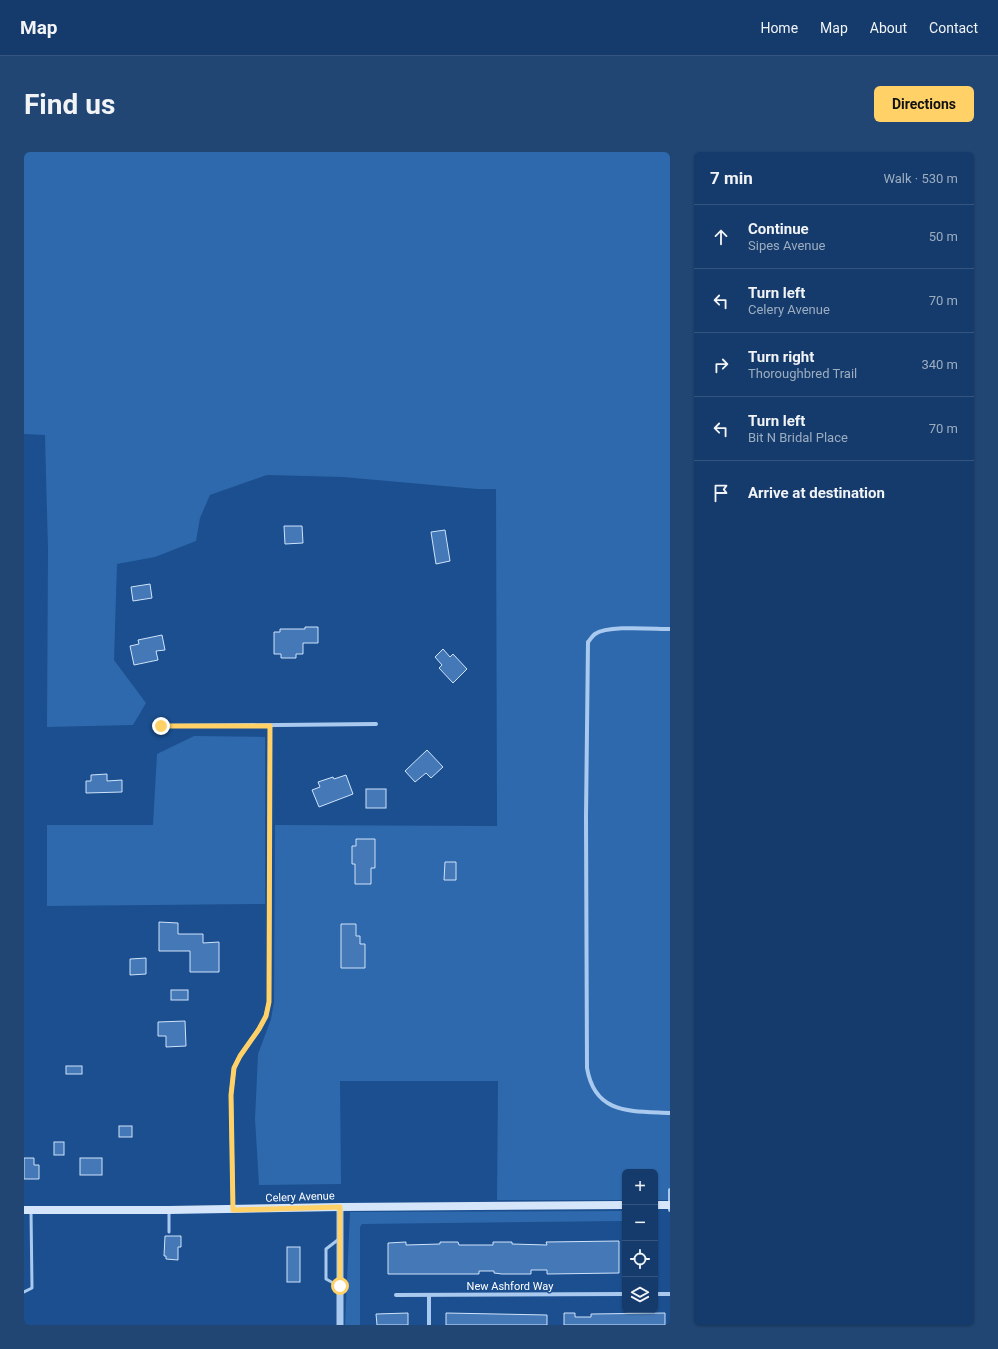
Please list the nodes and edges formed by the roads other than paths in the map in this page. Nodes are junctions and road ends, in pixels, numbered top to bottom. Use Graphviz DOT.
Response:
graph roads {
  1 [pos="670,629"];
  2 [pos="376,724"];
  3 [pos="161,726"];
  4 [pos="270,726"];
  5 [pos="670,1113"];
  6 [pos="670,1190"];
  7 [pos="622,1205"];
  8 [pos="658,1205"];
  9 [pos="670,1205"];
  10 [pos="340,1207"];
  11 [pos="28,1210"];
  12 [pos="169,1210"];
  13 [pos="233,1210"];
  14 [pos="670,1210"];
  15 [pos="169,1232"];
  16 [pos="340,1238"];
  17 [pos="340,1286"];
  18 [pos="24,1292"];
  19 [pos="622,1294"];
  20 [pos="658,1294"];
  21 [pos="670,1294"];
  22 [pos="396,1295"];
  23 [pos="429,1295"];
  24 [pos="340,1325"];
  25 [pos="429,1325"];
  1 -- 5 [label="street"];
  2 -- 4 [label="street"];
  3 -- 4 [label="street"];
  4 -- 13 [label="street"];
  6 -- 9 [label="street"];
  7 -- 10 [label="main road, Celery Avenue"];
  8 -- 9 [label="main road"];
  9 -- 14 [label="street"];
  10 -- 13 [label="main road, Celery Avenue"];
  10 -- 16 [label="street"];
  11 -- 12 [label="main road, Celery Avenue"];
  11 -- 18 [label="lane"];
  12 -- 13 [label="main road, Celery Avenue"];
  12 -- 15 [label="lane"];
  16 -- 17 [label="street"];
  16 -- 17 [label="lane"];
  17 -- 24 [label="street"];
  19 -- 23 [label="street, New Ashford Way"];
  20 -- 21 [label="street"];
  22 -- 23 [label="street, New Ashford Way"];
  23 -- 25 [label="street"];
}
